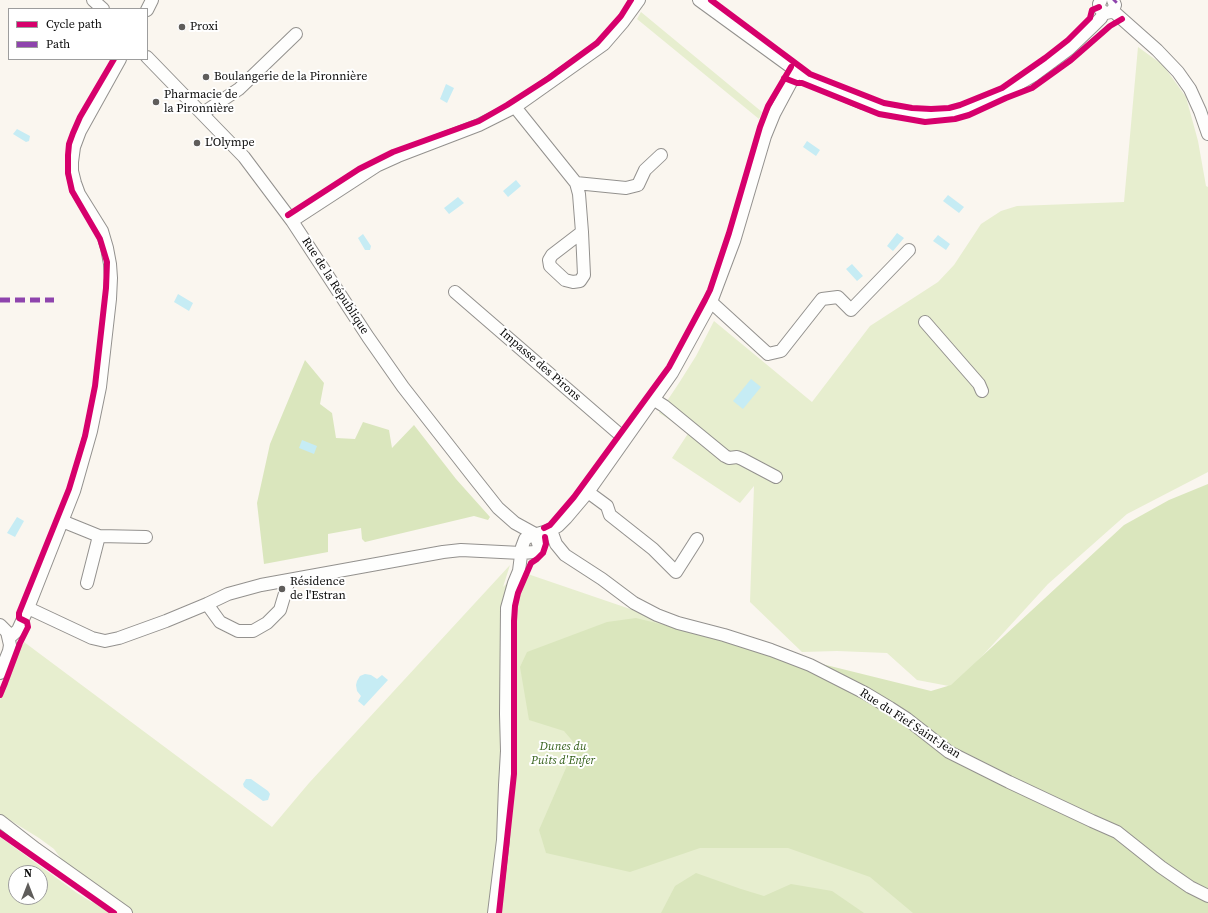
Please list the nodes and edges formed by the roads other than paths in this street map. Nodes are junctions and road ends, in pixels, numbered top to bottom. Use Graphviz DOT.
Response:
graph roads {
  1 [pos="93,0"];
  2 [pos="639,0"];
  3 [pos="699,0"];
  4 [pos="1101,0"];
  5 [pos="102,8"];
  6 [pos="1110,8"];
  7 [pos="296,34"];
  8 [pos="148,58"];
  9 [pos="119,60"];
  10 [pos="797,71"];
  11 [pos="515,107"];
  12 [pos="203,113"];
  13 [pos="1208,134"];
  14 [pos="661,155"];
  15 [pos="576,183"];
  16 [pos="292,221"];
  17 [pos="582,232"];
  18 [pos="909,250"];
  19 [pos="455,292"];
  20 [pos="711,302"];
  21 [pos="925,322"];
  22 [pos="982,391"];
  23 [pos="653,399"];
  24 [pos="625,439"];
  25 [pos="776,477"];
  26 [pos="588,492"];
  27 [pos="62,521"];
  28 [pos="515,523"];
  29 [pos="551,530"];
  30 [pos="535,534"];
  31 [pos="99,536"];
  32 [pos="146,537"];
  33 [pos="697,539"];
  34 [pos="522,550"];
  35 [pos="288,580"];
  36 [pos="87,583"];
  37 [pos="208,604"];
  38 [pos="28,608"];
  39 [pos="0,625"];
  40 [pos="9,638"];
  41 [pos="0,673"];
  42 [pos="0,821"];
  43 [pos="1208,896"];
  44 [pos="126,913"];
  45 [pos="494,913"];
  1 -- 5 [label="street"];
  2 -- 11 [label="street"];
  3 -- 10 [label="street"];
  4 -- 6 [label="street"];
  6 -- 10 [label="street"];
  6 -- 13 [label="street"];
  7 -- 12 [label="street"];
  8 -- 12 [label="street, Rue de la République"];
  9 -- 27 [label="street"];
  10 -- 20 [label="street"];
  11 -- 15 [label="street"];
  11 -- 16 [label="street"];
  12 -- 16 [label="street, Rue de la République"];
  14 -- 15 [label="street"];
  15 -- 17 [label="street"];
  16 -- 28 [label="street, Rue de la République"];
  18 -- 20 [label="street"];
  19 -- 24 [label="street, Impasse des Pirons"];
  20 -- 23 [label="street"];
  21 -- 22 [label="street"];
  23 -- 24 [label="street"];
  23 -- 25 [label="street"];
  24 -- 26 [label="street"];
  26 -- 29 [label="street"];
  26 -- 33 [label="street"];
  27 -- 31 [label="street"];
  27 -- 38 [label="street"];
  28 -- 30 [label="street, Rue de la République"];
  28 -- 34 [label="street"];
  29 -- 30 [label="street"];
  29 -- 43 [label="street, Rue du Fief Saint-Jean"];
  30 -- 34 [label="street"];
  31 -- 32 [label="street"];
  31 -- 36 [label="street"];
  34 -- 35 [label="street"];
  34 -- 45 [label="street"];
  35 -- 37 [label="street"];
  35 -- 37 [label="street"];
  37 -- 38 [label="street"];
  38 -- 40 [label="street"];
  39 -- 40 [label="street"];
  40 -- 41 [label="street"];
  42 -- 44 [label="street"];
}
